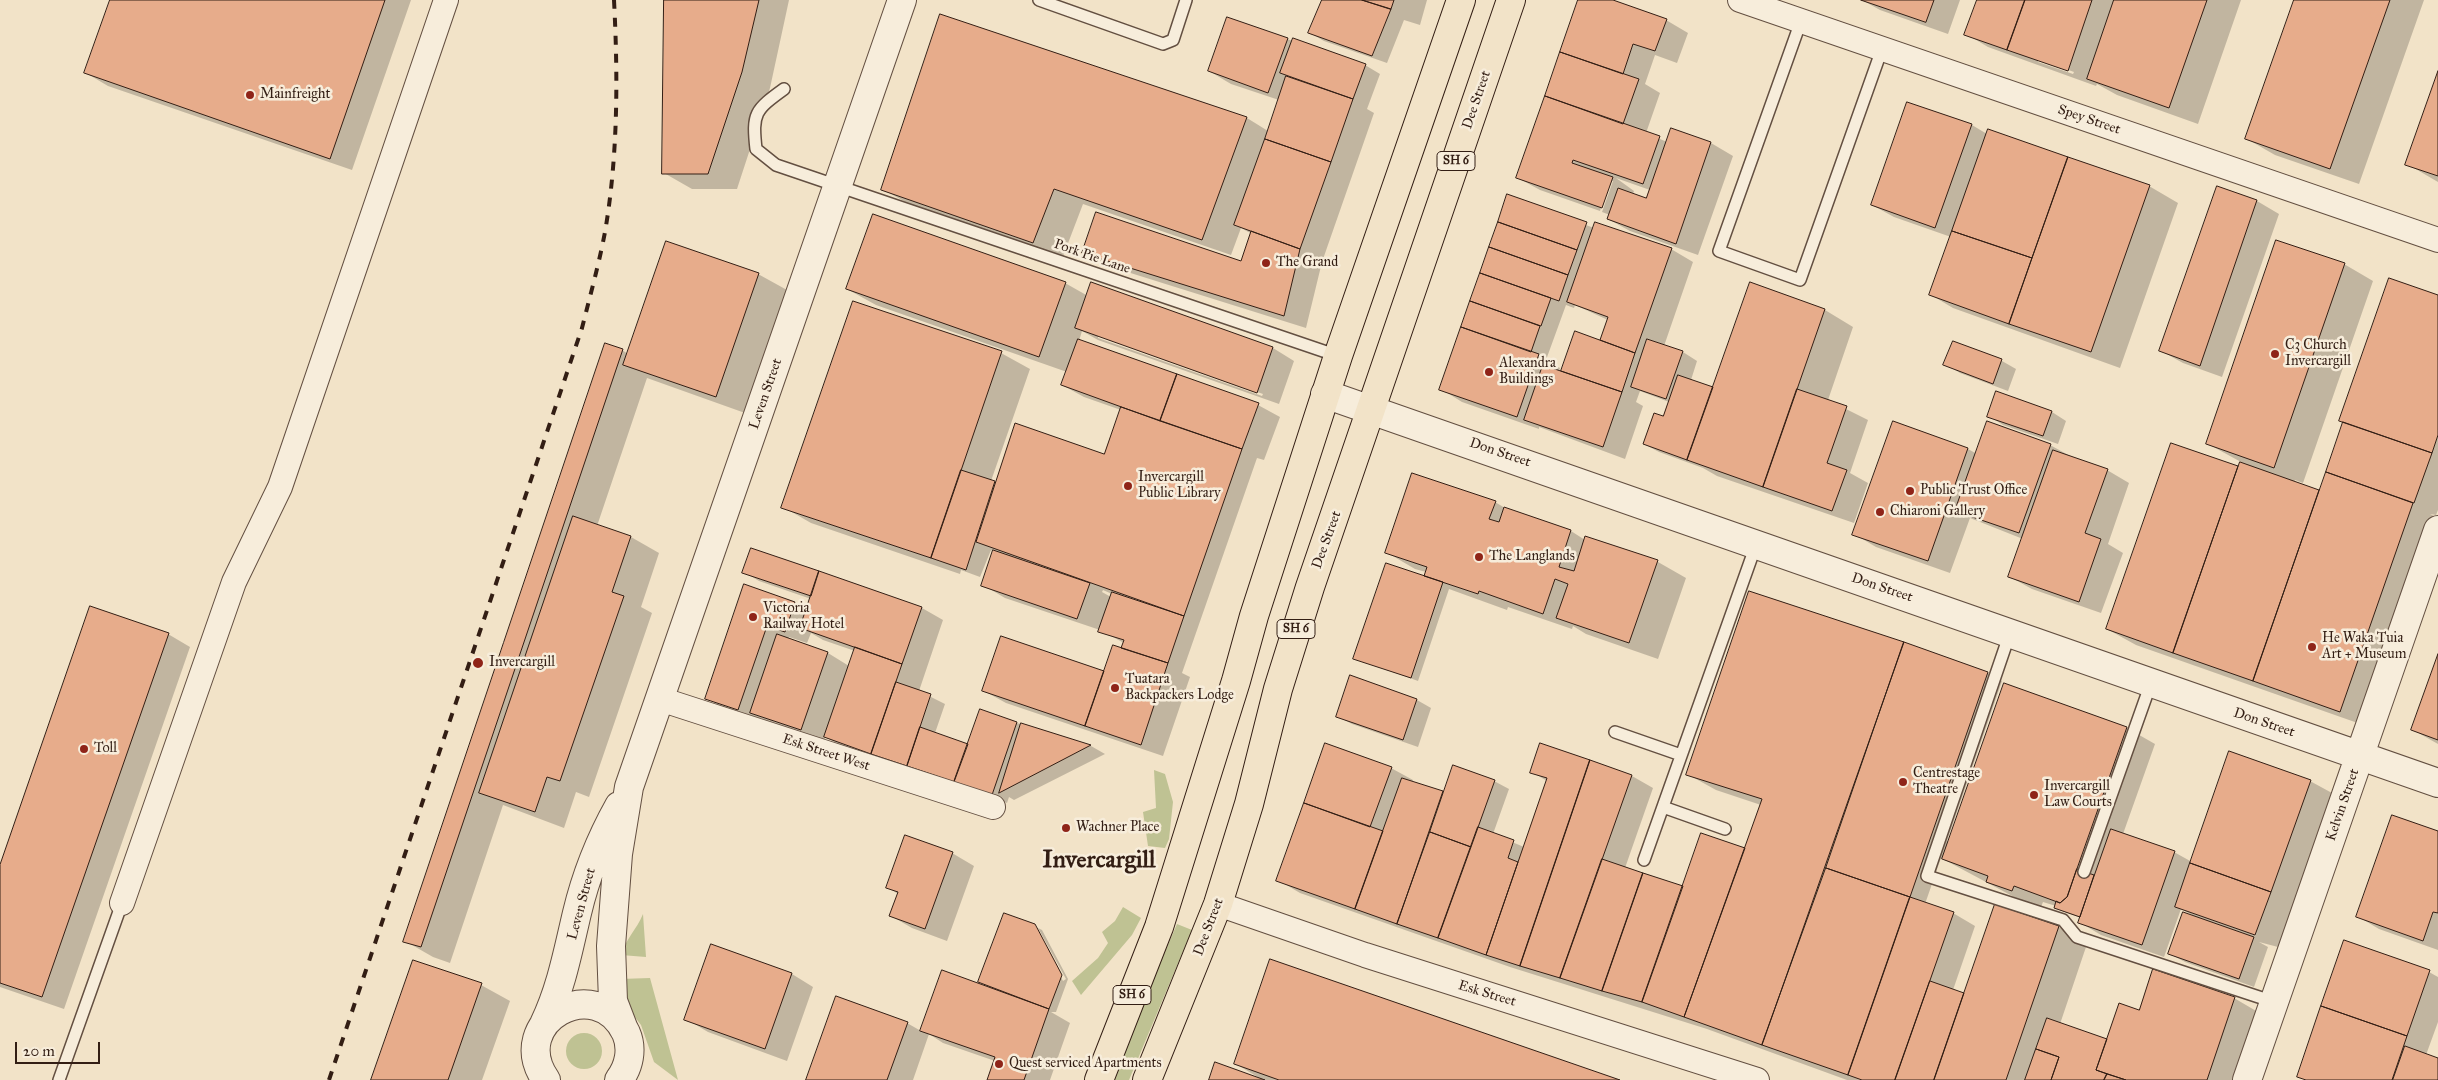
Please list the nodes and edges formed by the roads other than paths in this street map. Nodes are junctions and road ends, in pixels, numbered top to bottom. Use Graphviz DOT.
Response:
graph roads {
  1 [pos="446,0"];
  2 [pos="902,0"];
  3 [pos="1039,0"];
  4 [pos="1186,0"];
  5 [pos="1461,0"];
  6 [pos="1511,0"];
  7 [pos="1740,0"];
  8 [pos="1801,21"];
  9 [pos="1882,49"];
  10 [pos="784,89"];
  11 [pos="838,187"];
  12 [pos="2438,240"];
  13 [pos="1338,356"];
  14 [pos="1325,394"];
  15 [pos="1372,410"];
  16 [pos="2438,530"];
  17 [pos="1756,543"];
  18 [pos="2010,633"];
  19 [pos="2152,683"];
  20 [pos="660,698"];
  21 [pos="1615,732"];
  22 [pos="1681,755"];
  23 [pos="2360,756"];
  24 [pos="2438,783"];
  25 [pos="629,787"];
  26 [pos="993,807"];
  27 [pos="1663,807"];
  28 [pos="1725,829"];
  29 [pos="1644,860"];
  30 [pos="2084,872"];
  31 [pos="122,903"];
  32 [pos="1218,904"];
  33 [pos="2274,1002"];
  34 [pos="544,1024"];
  35 [pos="626,1038"];
  36 [pos="539,1073"];
  37 [pos="59,1080"];
  38 [pos="619,1080"];
  39 [pos="636,1080"];
  40 [pos="1099,1080"];
  41 [pos="1147,1080"];
  42 [pos="1757,1080"];
  43 [pos="2247,1080"];
  1 -- 31 [label="street"];
  2 -- 11 [label="street, Leven Street"];
  3 -- 4 [label="lane"];
  5 -- 13 [label="main road, SH 6"];
  6 -- 15 [label="main road, Dee Street / SH 6"];
  7 -- 8 [label="street, Spey Street"];
  8 -- 9 [label="street, Spey Street"];
  8 -- 9 [label="lane"];
  9 -- 12 [label="street, Spey Street"];
  10 -- 11 [label="lane, Pork Pie Lane"];
  11 -- 13 [label="lane, Pork Pie Lane"];
  11 -- 20 [label="street, Leven Street"];
  13 -- 14 [label="main road, SH 6"];
  14 -- 15 [label="street, Don Street"];
  14 -- 40 [label="main road, SH 6"];
  15 -- 17 [label="street, Don Street"];
  15 -- 32 [label="main road, Dee Street / SH 6"];
  16 -- 23 [label="street, Kelvin Street"];
  17 -- 18 [label="street, Don Street"];
  17 -- 22 [label="lane"];
  18 -- 19 [label="street, Don Street"];
  18 -- 33 [label="lane"];
  19 -- 23 [label="street, Don Street"];
  19 -- 30 [label="lane"];
  20 -- 25 [label="street, Leven Street"];
  20 -- 26 [label="street, Esk Street West"];
  21 -- 22 [label="lane"];
  22 -- 27 [label="lane"];
  23 -- 24 [label="street, Don Street"];
  23 -- 33 [label="street, Kelvin Street"];
  25 -- 34 [label="street, Leven Street"];
  25 -- 35 [label="street, Leven Street"];
  27 -- 28 [label="lane"];
  27 -- 29 [label="lane"];
  31 -- 37 [label="lane"];
  32 -- 41 [label="main road, Dee Street / SH 6"];
  32 -- 42 [label="street, Esk Street"];
  33 -- 43 [label="street, Kelvin Street"];
  34 -- 35 [label="street"];
  34 -- 36 [label="street, Leven Street"];
  35 -- 38 [label="street"];
  35 -- 39 [label="street, Leven Street"];
}
